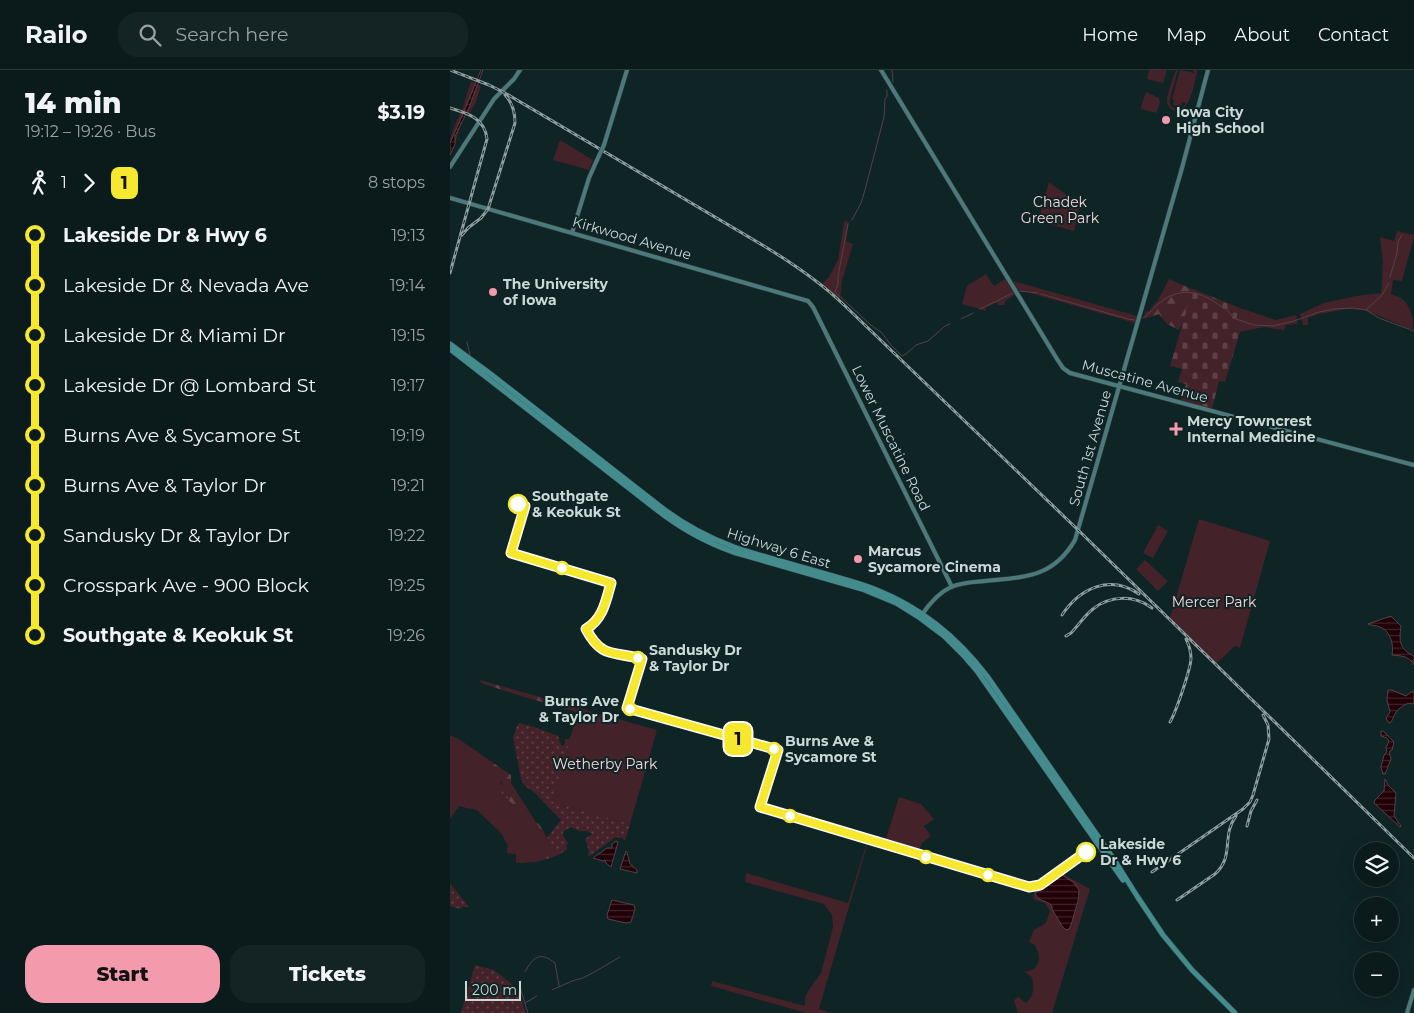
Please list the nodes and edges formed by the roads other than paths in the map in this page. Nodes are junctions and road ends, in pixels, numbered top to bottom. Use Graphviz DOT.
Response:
graph roads {
  1 [pos="520,70"];
  2 [pos="627,70"];
  3 [pos="880,70"];
  4 [pos="1208,70"];
  5 [pos="450,167"];
  6 [pos="450,198"];
  7 [pos="572,233"];
  8 [pos="808,301"];
  9 [pos="450,344"];
  10 [pos="450,349"];
  11 [pos="1120,386"];
  12 [pos="1414,466"];
  13 [pos="952,587"];
  14 [pos="921,616"];
  15 [pos="1414,990"];
  16 [pos="1235,1013"];
  17 [pos="1407,1013"];
  1 -- 5 [label="main road"];
  2 -- 7 [label="main road, bridge"];
  3 -- 11 [label="main road, Muscatine Avenue"];
  4 -- 11 [label="main road, South 1st Avenue"];
  6 -- 7 [label="main road, Kirkwood Avenue"];
  7 -- 8 [label="main road, Kirkwood Avenue"];
  8 -- 13 [label="main road, Lower Muscatine Road"];
  9 -- 14 [label="main road, Highway 6 East"];
  10 -- 14 [label="main road, Highway 6 East"];
  11 -- 12 [label="main road, Muscatine Avenue"];
  11 -- 13 [label="main road, South 1st Avenue"];
  13 -- 14 [label="main road, South 1st Avenue"];
  14 -- 16 [label="main road, Highway 6 East"];
  15 -- 17 [label="main road"];
}
